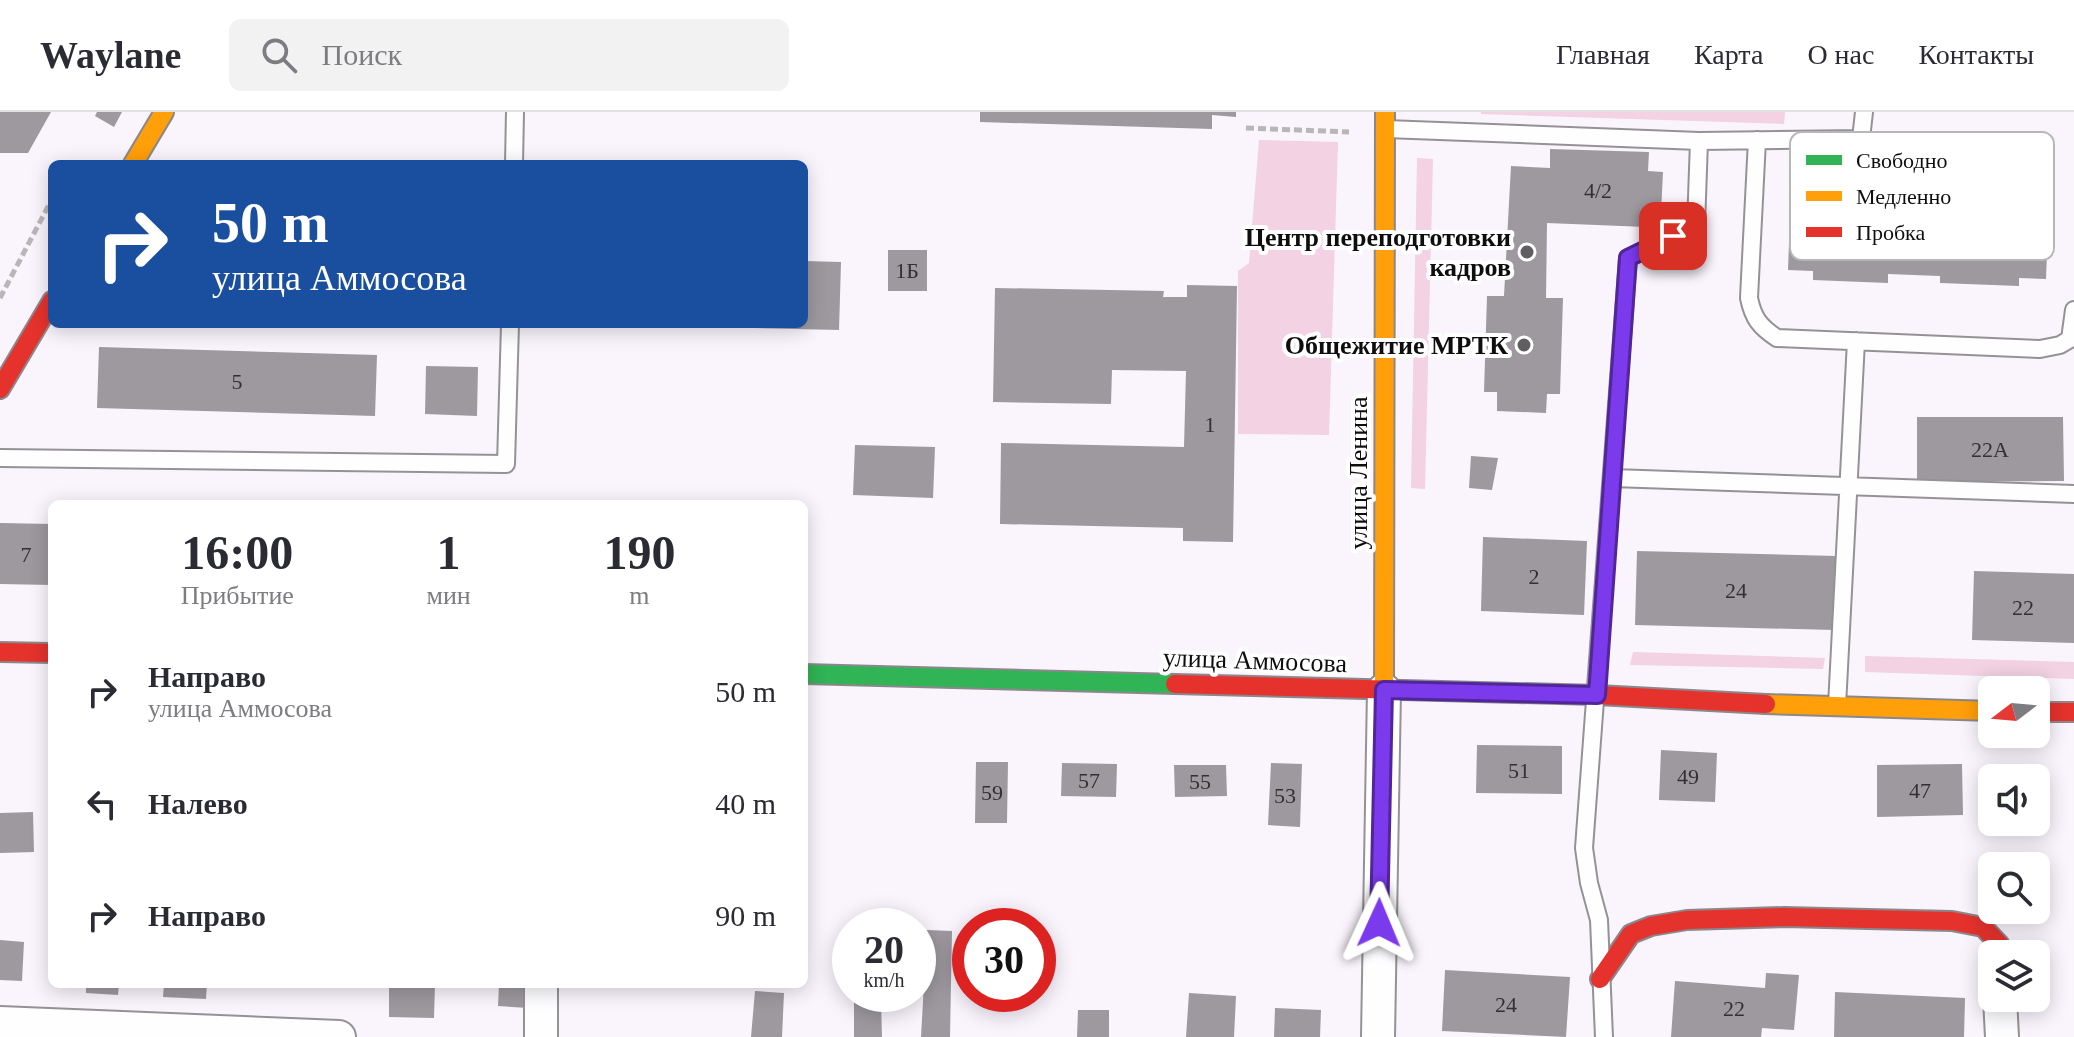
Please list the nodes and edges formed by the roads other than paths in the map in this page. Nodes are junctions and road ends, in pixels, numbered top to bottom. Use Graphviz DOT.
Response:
graph roads {
  1 [pos="164,112"];
  2 [pos="515,112"];
  3 [pos="1864,112"];
  4 [pos="1385,121"];
  5 [pos="1862,132"];
  6 [pos="1757,140"];
  7 [pos="1790,140"];
  8 [pos="1699,141"];
  9 [pos="135,160"];
  10 [pos="514,160"];
  11 [pos="48,308"];
  12 [pos="2074,318"];
  13 [pos="510,328"];
  14 [pos="1856,341"];
  15 [pos="0,389"];
  16 [pos="0,458"];
  17 [pos="1613,478"];
  18 [pos="1848,486"];
  19 [pos="2074,494"];
  20 [pos="0,652"];
  21 [pos="48,653"];
  22 [pos="808,674"];
  23 [pos="1384,690"];
  24 [pos="1597,695"];
  25 [pos="1837,708"];
  26 [pos="1978,711"];
  27 [pos="2050,712"];
  28 [pos="2074,712"];
  29 [pos="1995,940"];
  30 [pos="1600,979"];
  31 [pos="541,988"];
  32 [pos="2001,1012"];
  33 [pos="0,1023"];
  34 [pos="339,1037"];
  35 [pos="541,1037"];
  36 [pos="1378,1037"];
  37 [pos="1604,1037"];
  38 [pos="2002,1037"];
  1 -- 9 [label="main road"];
  2 -- 10 [label="lane"];
  3 -- 5 [label="lane"];
  4 -- 8 [label="lane"];
  4 -- 23 [label="main road, улица Ленина"];
  6 -- 7 [label="lane"];
  6 -- 8 [label="lane"];
  6 -- 14 [label="lane"];
  8 -- 17 [label="lane"];
  11 -- 15 [label="main road"];
  12 -- 14 [label="lane"];
  13 -- 16 [label="lane"];
  14 -- 18 [label="lane"];
  17 -- 18 [label="lane"];
  17 -- 24 [label="lane"];
  18 -- 19 [label="lane"];
  18 -- 25 [label="lane"];
  20 -- 21 [label="main road"];
  22 -- 23 [label="main road, улица Аммосова"];
  23 -- 24 [label="main road, улица Аммосова"];
  23 -- 36 [label="street"];
  24 -- 25 [label="main road, улица Аммосова"];
  24 -- 30 [label="lane"];
  25 -- 26 [label="main road, улица Аммосова"];
  27 -- 28 [label="main road"];
  29 -- 30 [label="main road"];
  30 -- 37 [label="lane"];
  31 -- 35 [label="street"];
  32 -- 38 [label="street"];
  33 -- 34 [label="street"];
}
